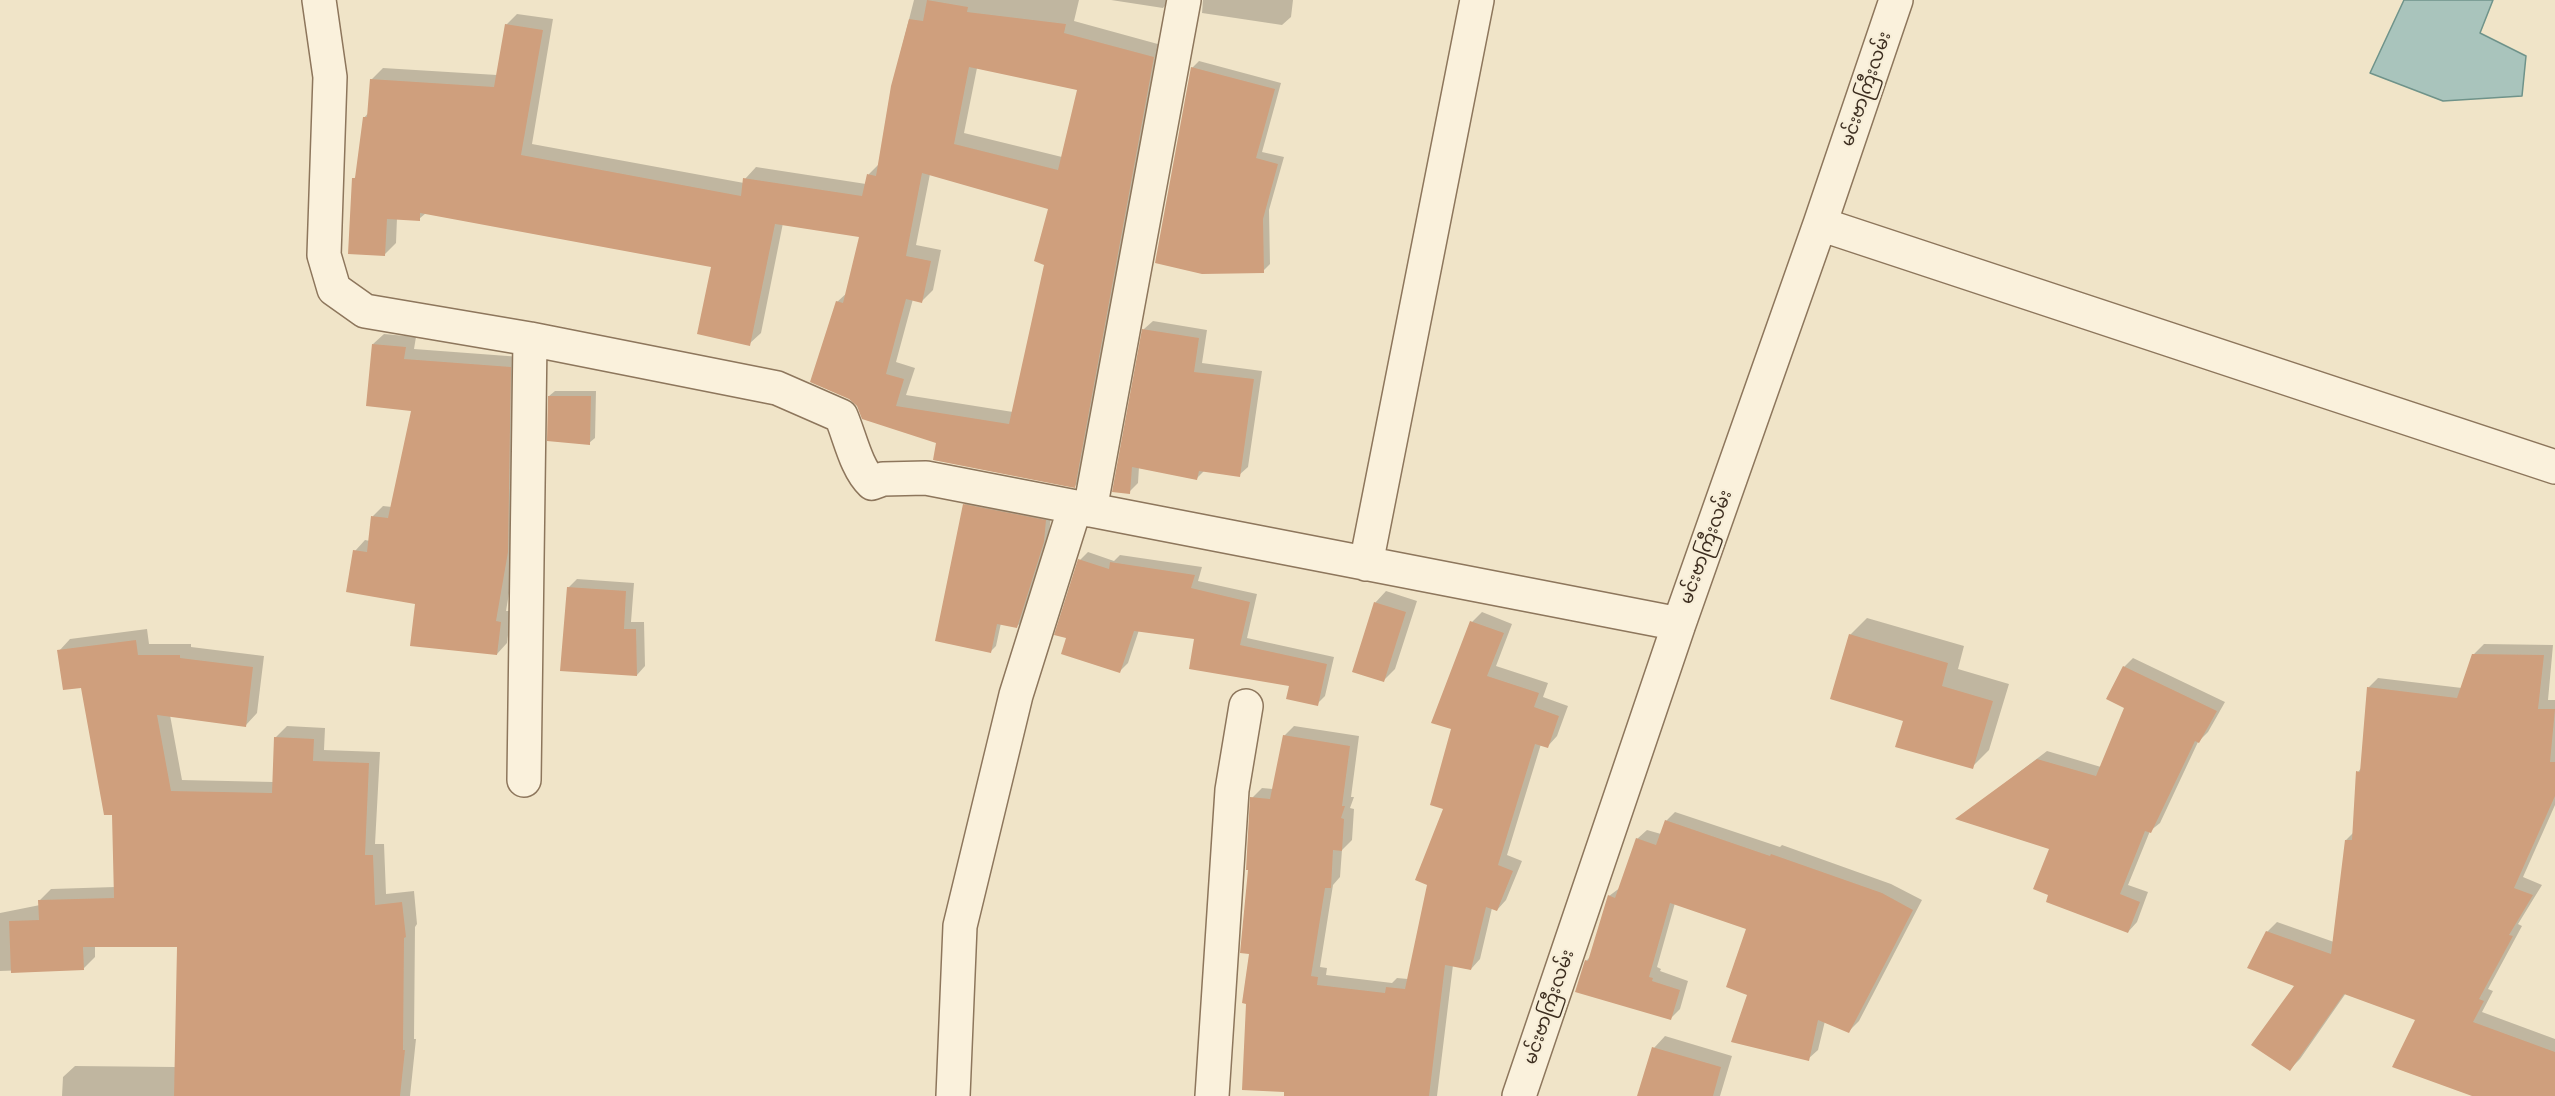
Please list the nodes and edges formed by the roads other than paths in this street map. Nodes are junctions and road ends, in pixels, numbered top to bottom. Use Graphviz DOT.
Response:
graph roads {
  1 [pos="319,0"];
  2 [pos="1184,0"];
  3 [pos="1476,0"];
  4 [pos="1896,0"];
  5 [pos="1820,224"];
  6 [pos="530,339"];
  7 [pos="2555,467"];
  8 [pos="1082,509"];
  9 [pos="1366,564"];
  10 [pos="1678,624"];
  11 [pos="1246,706"];
  12 [pos="524,780"];
  13 [pos="953,1096"];
  14 [pos="1212,1096"];
  15 [pos="1519,1096"];
  1 -- 6 [label="street"];
  2 -- 8 [label="street"];
  3 -- 9 [label="street"];
  4 -- 5 [label="street, မင်းဗာကြီးလမ်း"];
  5 -- 7 [label="street"];
  5 -- 10 [label="street, မင်းဗာကြီးလမ်း"];
  6 -- 8 [label="street"];
  6 -- 12 [label="street"];
  8 -- 9 [label="street"];
  8 -- 13 [label="street"];
  9 -- 10 [label="street"];
  10 -- 15 [label="street, မင်းဗာကြီးလမ်း"];
  11 -- 14 [label="street"];
}
